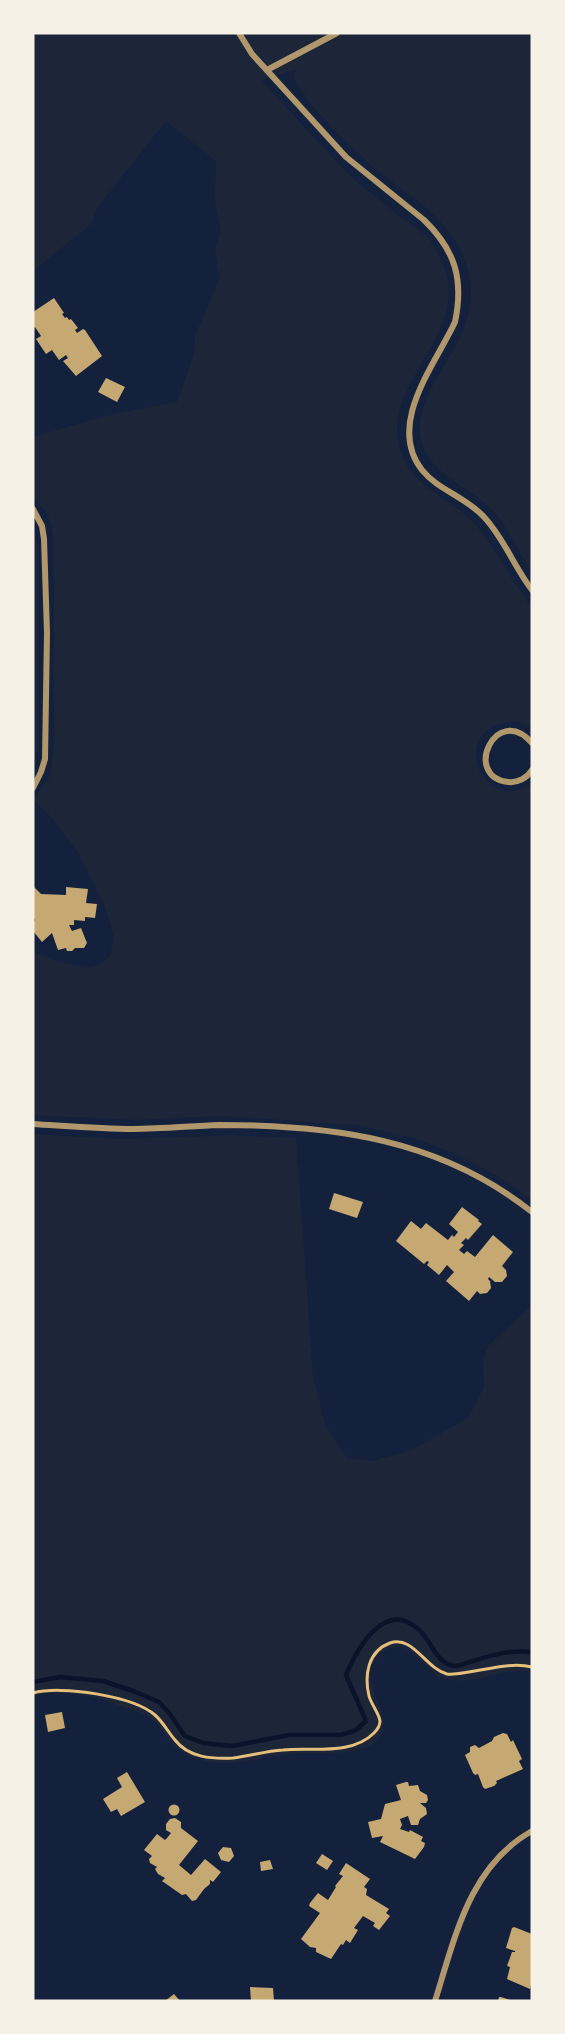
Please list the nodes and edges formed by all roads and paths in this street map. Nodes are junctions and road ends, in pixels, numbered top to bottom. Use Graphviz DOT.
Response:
graph roads {
  1 [pos="239,33"];
  2 [pos="337,33"];
  3 [pos="267,70"];
  4 [pos="33,509"];
  5 [pos="532,590"];
  6 [pos="532,743"];
  7 [pos="532,770"];
  8 [pos="33,788"];
  9 [pos="33,1124"];
  10 [pos="532,1212"];
  11 [pos="532,1667"];
  12 [pos="33,1693"];
  13 [pos="532,1832"];
  14 [pos="435,2001"];
  1 -- 3 [label="street"];
  2 -- 3 [label="street"];
  3 -- 5 [label="street"];
  4 -- 8 [label="street"];
  6 -- 7 [label="street"];
  9 -- 10 [label="street"];
  11 -- 12 [label="path"];
  13 -- 14 [label="street"];
}
